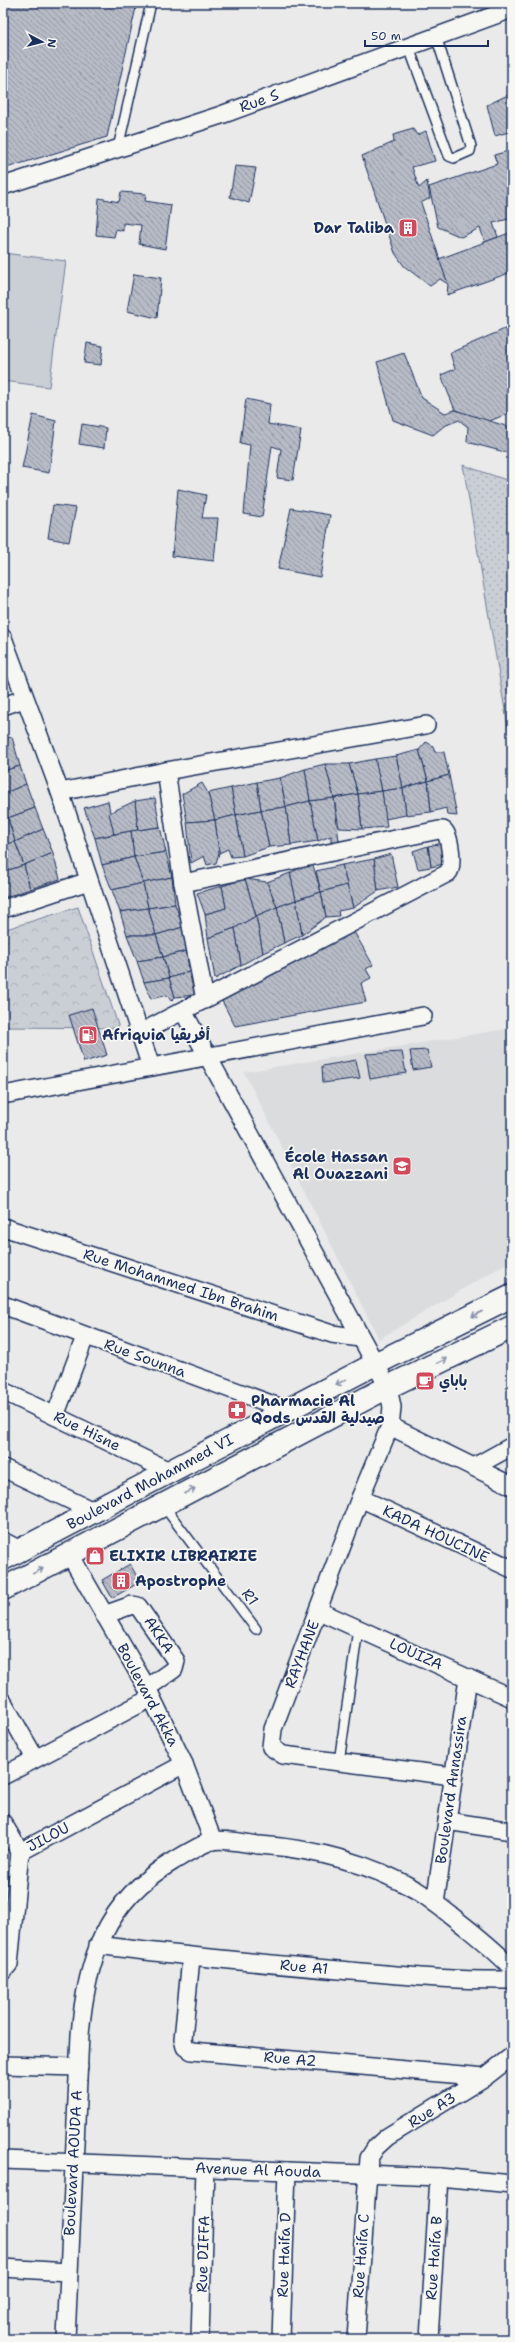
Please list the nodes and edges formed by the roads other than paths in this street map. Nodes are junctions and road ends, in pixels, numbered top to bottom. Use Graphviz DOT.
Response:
graph roads {
  1 [pos="151,3"];
  2 [pos="512,9"];
  3 [pos="436,36"];
  4 [pos="408,45"];
  5 [pos="118,148"];
  6 [pos="3,186"];
  7 [pos="3,638"];
  8 [pos="24,699"];
  9 [pos="3,706"];
  10 [pos="426,726"];
  11 [pos="166,771"];
  12 [pos="60,792"];
  13 [pos="89,881"];
  14 [pos="183,883"];
  15 [pos="3,909"];
  16 [pos="205,1000"];
  17 [pos="183,1011"];
  18 [pos="423,1016"];
  19 [pos="140,1033"];
  20 [pos="207,1056"];
  21 [pos="151,1067"];
  22 [pos="3,1095"];
  23 [pos="3,1227"];
  24 [pos="512,1296"];
  25 [pos="3,1305"];
  26 [pos="512,1327"];
  27 [pos="85,1337"];
  28 [pos="360,1338"];
  29 [pos="375,1364"];
  30 [pos="388,1387"];
  31 [pos="3,1391"];
  32 [pos="287,1410"];
  33 [pos="55,1416"];
  34 [pos="390,1426"];
  35 [pos="512,1446"];
  36 [pos="474,1467"];
  37 [pos="3,1468"];
  38 [pos="171,1472"];
  39 [pos="512,1486"];
  40 [pos="360,1498"];
  41 [pos="164,1505"];
  42 [pos="95,1512"];
  43 [pos="9,1550"];
  44 [pos="70,1555"];
  45 [pos="512,1569"];
  46 [pos="3,1589"];
  47 [pos="318,1611"];
  48 [pos="104,1615"];
  49 [pos="256,1629"];
  50 [pos="358,1629"];
  51 [pos="468,1678"];
  52 [pos="149,1693"];
  53 [pos="512,1698"];
  54 [pos="3,1702"];
  55 [pos="35,1758"];
  56 [pos="339,1762"];
  57 [pos="184,1764"];
  58 [pos="3,1776"];
  59 [pos="454,1776"];
  60 [pos="447,1821"];
  61 [pos="3,1822"];
  62 [pos="512,1831"];
  63 [pos="213,1841"];
  64 [pos="20,1852"];
  65 [pos="435,1902"];
  66 [pos="98,1945"];
  67 [pos="191,1958"];
  68 [pos="512,1968"];
  69 [pos="3,1971"];
  70 [pos="512,1980"];
  71 [pos="512,2056"];
  72 [pos="3,2065"];
  73 [pos="79,2067"];
  74 [pos="485,2076"];
  75 [pos="3,2160"];
  76 [pos="73,2163"];
  77 [pos="205,2168"];
  78 [pos="287,2172"];
  79 [pos="366,2174"];
  80 [pos="439,2177"];
  81 [pos="512,2184"];
  82 [pos="3,2268"];
  83 [pos="68,2272"];
  84 [pos="66,2339"];
  85 [pos="200,2339"];
  86 [pos="281,2339"];
  87 [pos="356,2339"];
  88 [pos="429,2339"];
  1 -- 5 [label="lane"];
  2 -- 3 [label="street, Rue S"];
  3 -- 4 [label="street, Rue S"];
  3 -- 4 [label="lane"];
  4 -- 5 [label="street, Rue S"];
  5 -- 6 [label="street, Rue S"];
  7 -- 8 [label="street"];
  8 -- 9 [label="street"];
  8 -- 12 [label="street"];
  10 -- 11 [label="street"];
  11 -- 12 [label="street"];
  11 -- 14 [label="street"];
  12 -- 13 [label="street"];
  13 -- 15 [label="street"];
  13 -- 19 [label="street"];
  14 -- 16 [label="street"];
  14 -- 16 [label="street"];
  16 -- 17 [label="street"];
  17 -- 19 [label="street"];
  17 -- 20 [label="street, RAYHANE"];
  18 -- 20 [label="street"];
  19 -- 21 [label="street"];
  20 -- 21 [label="street"];
  20 -- 28 [label="street, RAYHANE"];
  21 -- 22 [label="street"];
  23 -- 28 [label="street, Rue Mohammed Ibn Brahim"];
  24 -- 29 [label="main road, Boulevard Mohammed VI, one-way"];
  25 -- 27 [label="street, Rue Sounna"];
  30 -- 26 [label="main road, Boulevard Mohammed VI, one-way"];
  27 -- 32 [label="street, Rue Sounna"];
  27 -- 33 [label="street"];
  28 -- 29 [label="street, RAYHANE"];
  29 -- 30 [label="street, RAYHANE"];
  29 -- 32 [label="main road, Boulevard Mohammed VI, one-way"];
  30 -- 34 [label="street, RAYHANE"];
  41 -- 30 [label="main road, Boulevard Mohammed VI, one-way"];
  31 -- 33 [label="street, Rue Hisne"];
  32 -- 38 [label="main road, Boulevard Mohammed VI"];
  33 -- 38 [label="street, Rue Hisne"];
  34 -- 36 [label="street"];
  34 -- 40 [label="street, RAYHANE"];
  35 -- 36 [label="street"];
  36 -- 39 [label="street"];
  37 -- 42 [label="street"];
  38 -- 42 [label="main road, Boulevard Mohammed VI"];
  40 -- 45 [label="street, KADA HOUCINE"];
  40 -- 47 [label="street, RAYHANE"];
  41 -- 44 [label="main road, Boulevard Mohammed VI"];
  41 -- 49 [label="lane, R1"];
  42 -- 43 [label="main road, Boulevard Mohammed VI"];
  46 -- 44 [label="main road, Boulevard Mohammed VI, one-way"];
  44 -- 48 [label="street, Boulevard Akka"];
  47 -- 50 [label="street, LOUIZA"];
  47 -- 56 [label="street, RAYHANE"];
  48 -- 52 [label="street, Boulevard Akka"];
  48 -- 52 [label="street, AKKA"];
  50 -- 51 [label="street, LOUIZA"];
  50 -- 56 [label="lane"];
  51 -- 53 [label="street, LOUIZA"];
  51 -- 59 [label="street, Boulevard Annassira"];
  52 -- 55 [label="street"];
  52 -- 57 [label="street, Boulevard Akka"];
  54 -- 55 [label="street"];
  55 -- 58 [label="street"];
  56 -- 59 [label="street, RAYHANE"];
  57 -- 63 [label="street, Boulevard Akka"];
  57 -- 64 [label="street, JILOU"];
  59 -- 60 [label="street, Boulevard Annassira"];
  60 -- 62 [label="street"];
  60 -- 65 [label="street, Boulevard Annassira"];
  61 -- 64 [label="street"];
  63 -- 65 [label="street"];
  63 -- 66 [label="street, Boulevard AOUDA A"];
  64 -- 69 [label="street, JILOU"];
  65 -- 68 [label="street"];
  66 -- 67 [label="street, Rue A1"];
  66 -- 73 [label="street, Boulevard AOUDA A"];
  67 -- 70 [label="street, Rue A1"];
  67 -- 74 [label="street, Rue A2"];
  71 -- 74 [label="street, Rue A3"];
  72 -- 73 [label="street"];
  73 -- 76 [label="street, Boulevard AOUDA A"];
  74 -- 79 [label="street, Rue A3"];
  75 -- 76 [label="street, Avenue Al Aouda"];
  76 -- 77 [label="street, Avenue Al Aouda"];
  76 -- 83 [label="street, Boulevard AOUDA A"];
  77 -- 78 [label="street, Avenue Al Aouda"];
  77 -- 85 [label="street, Rue DIFFA"];
  78 -- 79 [label="street, Avenue Al Aouda"];
  78 -- 86 [label="street, Rue Haifa D"];
  79 -- 80 [label="street, Avenue Al Aouda"];
  79 -- 87 [label="street, Rue Haifa C"];
  80 -- 81 [label="street, Avenue Al Aouda"];
  80 -- 88 [label="street, Rue Haifa B"];
  82 -- 83 [label="street"];
  83 -- 84 [label="street, Boulevard AOUDA A"];
}
